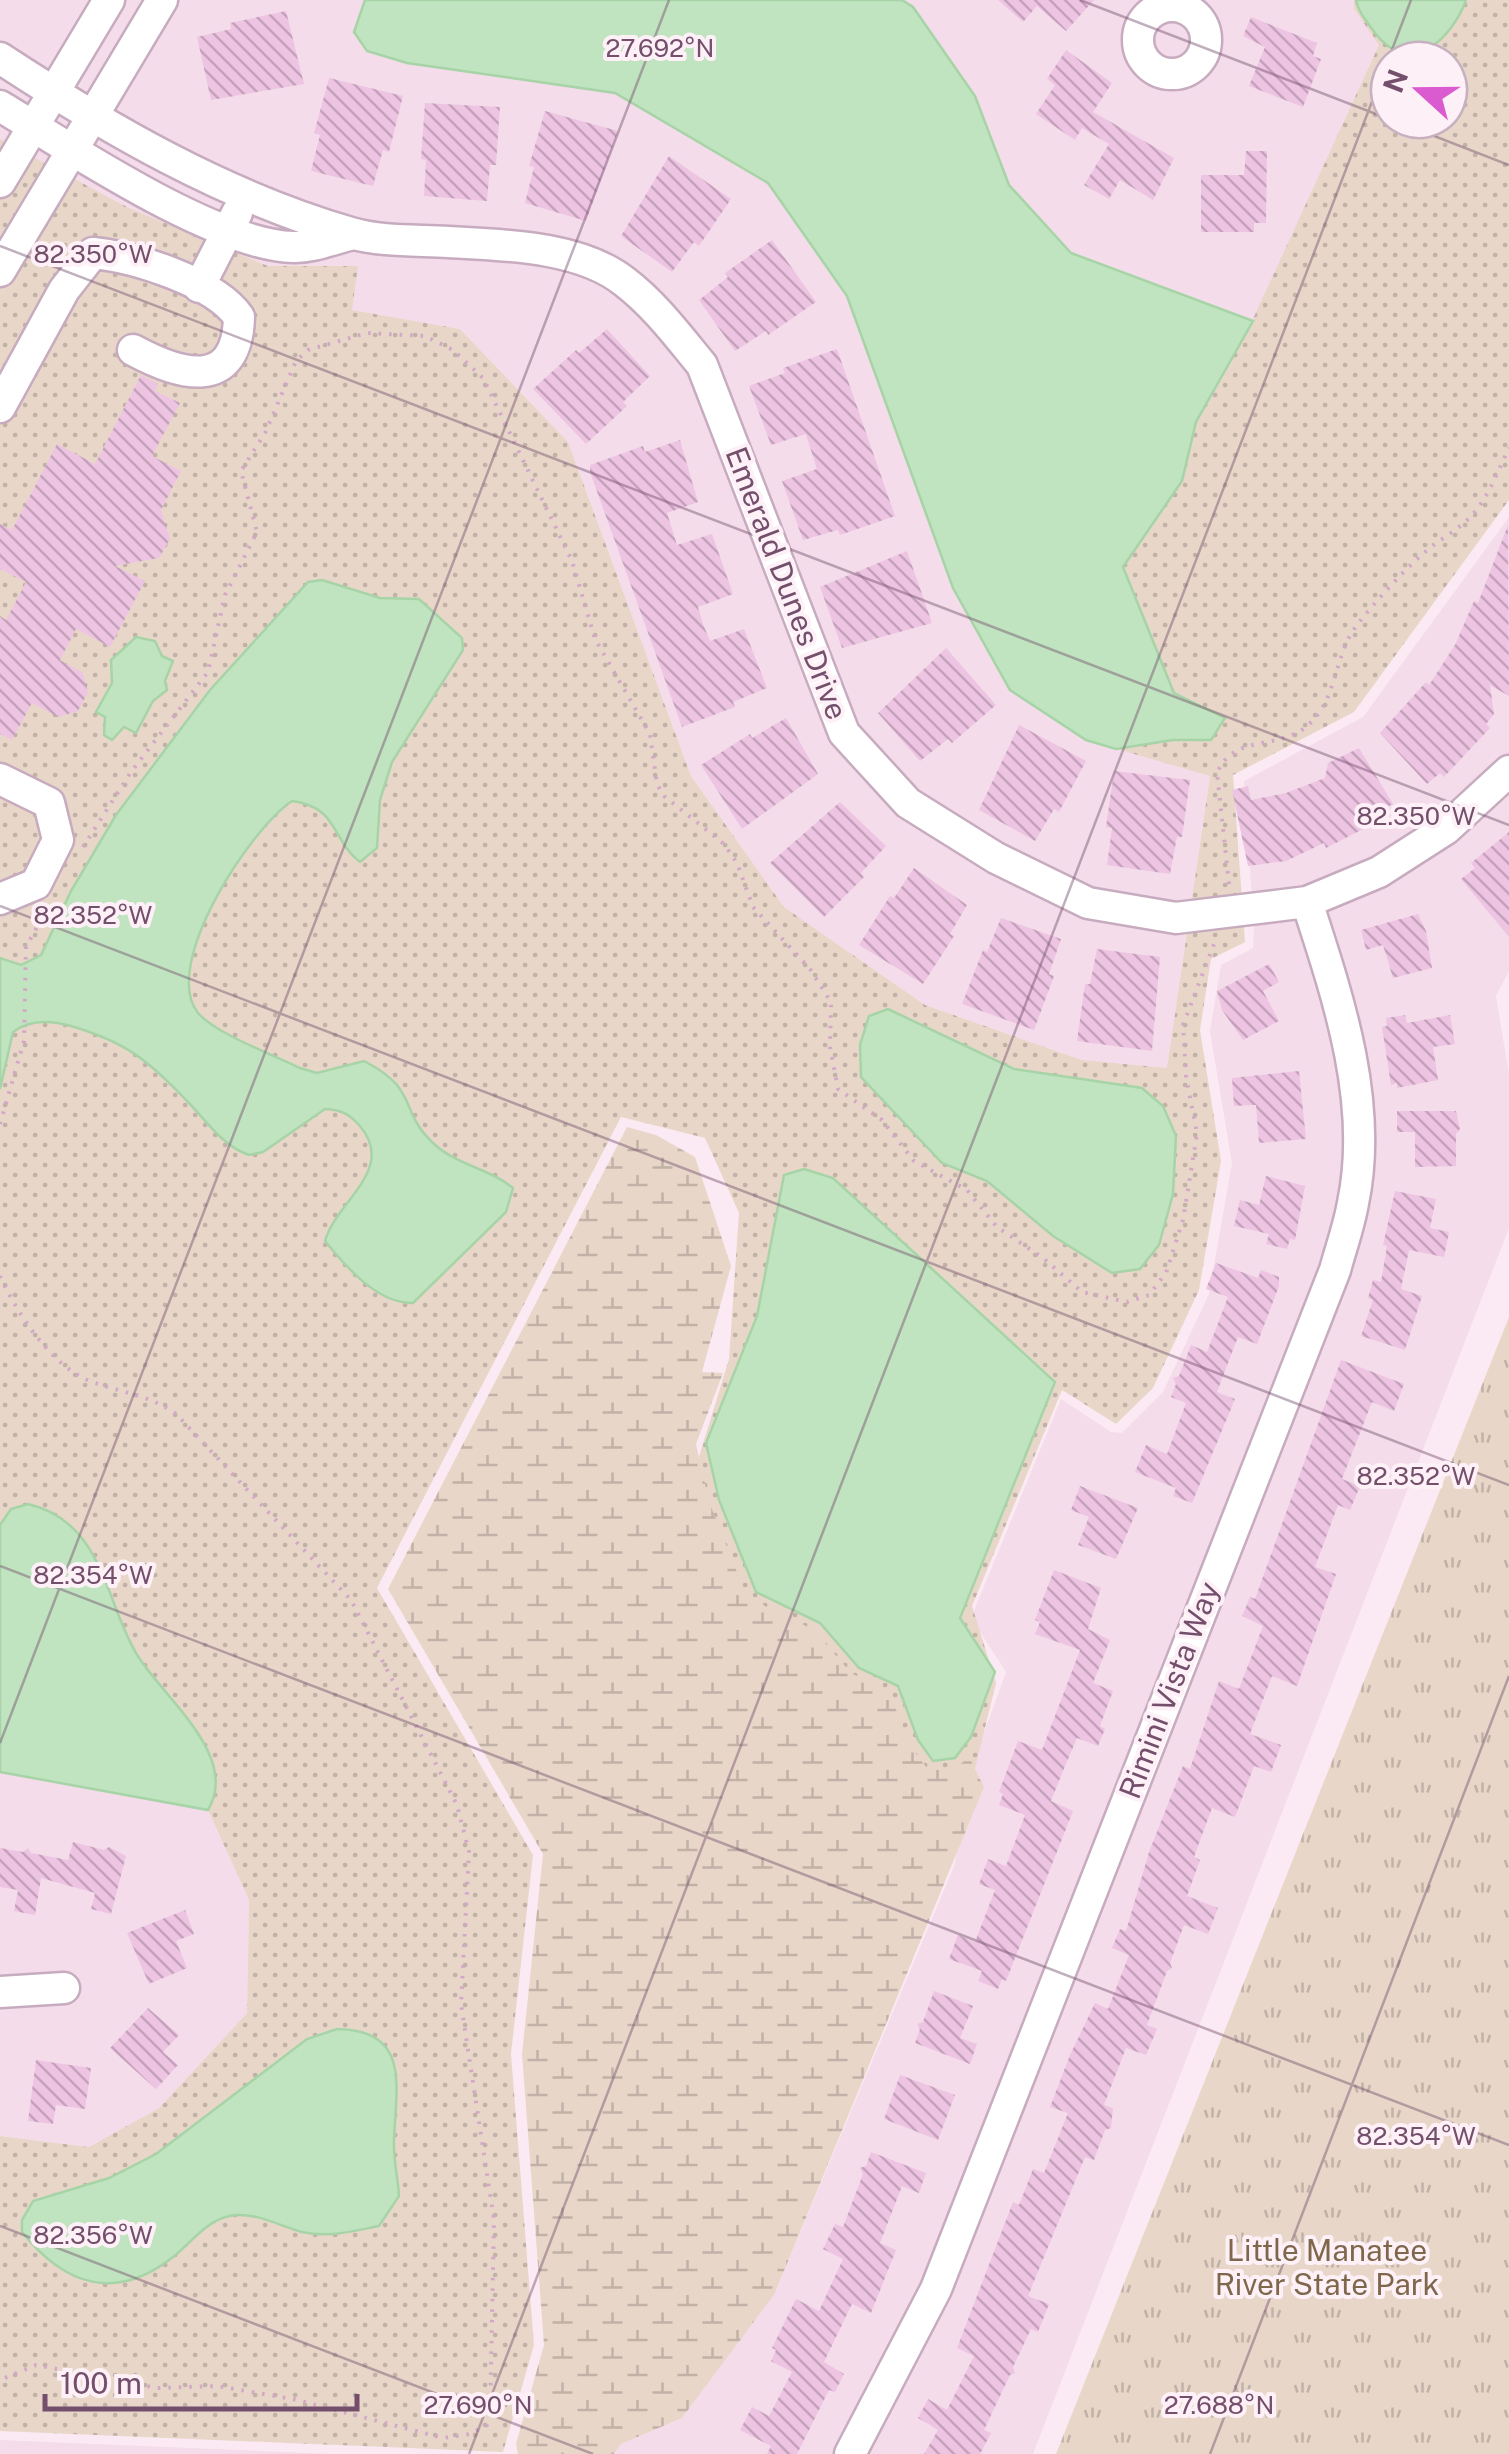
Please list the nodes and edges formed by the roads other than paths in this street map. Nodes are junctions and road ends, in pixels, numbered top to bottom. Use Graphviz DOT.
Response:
graph roads {
  1 [pos="109,0"];
  2 [pos="162,0"];
  3 [pos="0,58"];
  4 [pos="55,91"];
  5 [pos="0,106"];
  6 [pos="92,114"];
  7 [pos="34,126"];
  8 [pos="72,148"];
  9 [pos="0,182"];
  10 [pos="245,197"];
  11 [pos="228,232"];
  12 [pos="354,234"];
  13 [pos="0,271"];
  14 [pos="199,287"];
  15 [pos="132,350"];
  16 [pos="0,407"];
  17 [pos="1509,770"];
  18 [pos="0,779"];
  19 [pos="0,900"];
  20 [pos="1307,902"];
  21 [pos="64,1988"];
  22 [pos="0,1992"];
  23 [pos="850,2454"];
  1 -- 4 [label="street"];
  2 -- 6 [label="street"];
  3 -- 4 [label="street, Emerald Dunes Drive"];
  4 -- 6 [label="street, Emerald Dunes Drive"];
  4 -- 7 [label="street"];
  5 -- 7 [label="street, Emerald Dunes Drive"];
  6 -- 8 [label="street"];
  6 -- 10 [label="street, Emerald Dunes Drive"];
  7 -- 8 [label="street, Emerald Dunes Drive"];
  7 -- 9 [label="street"];
  8 -- 11 [label="street, Emerald Dunes Drive"];
  8 -- 13 [label="street"];
  10 -- 11 [label="street"];
  10 -- 12 [label="street, Emerald Dunes Drive"];
  11 -- 12 [label="street, Emerald Dunes Drive"];
  11 -- 14 [label="street"];
  12 -- 20 [label="street, Emerald Dunes Drive"];
  14 -- 15 [label="street"];
  14 -- 16 [label="street"];
  17 -- 20 [label="street, Emerald Dunes Drive"];
  18 -- 19 [label="street"];
  20 -- 23 [label="street, Rimini Vista Way"];
  21 -- 22 [label="street"];
}
